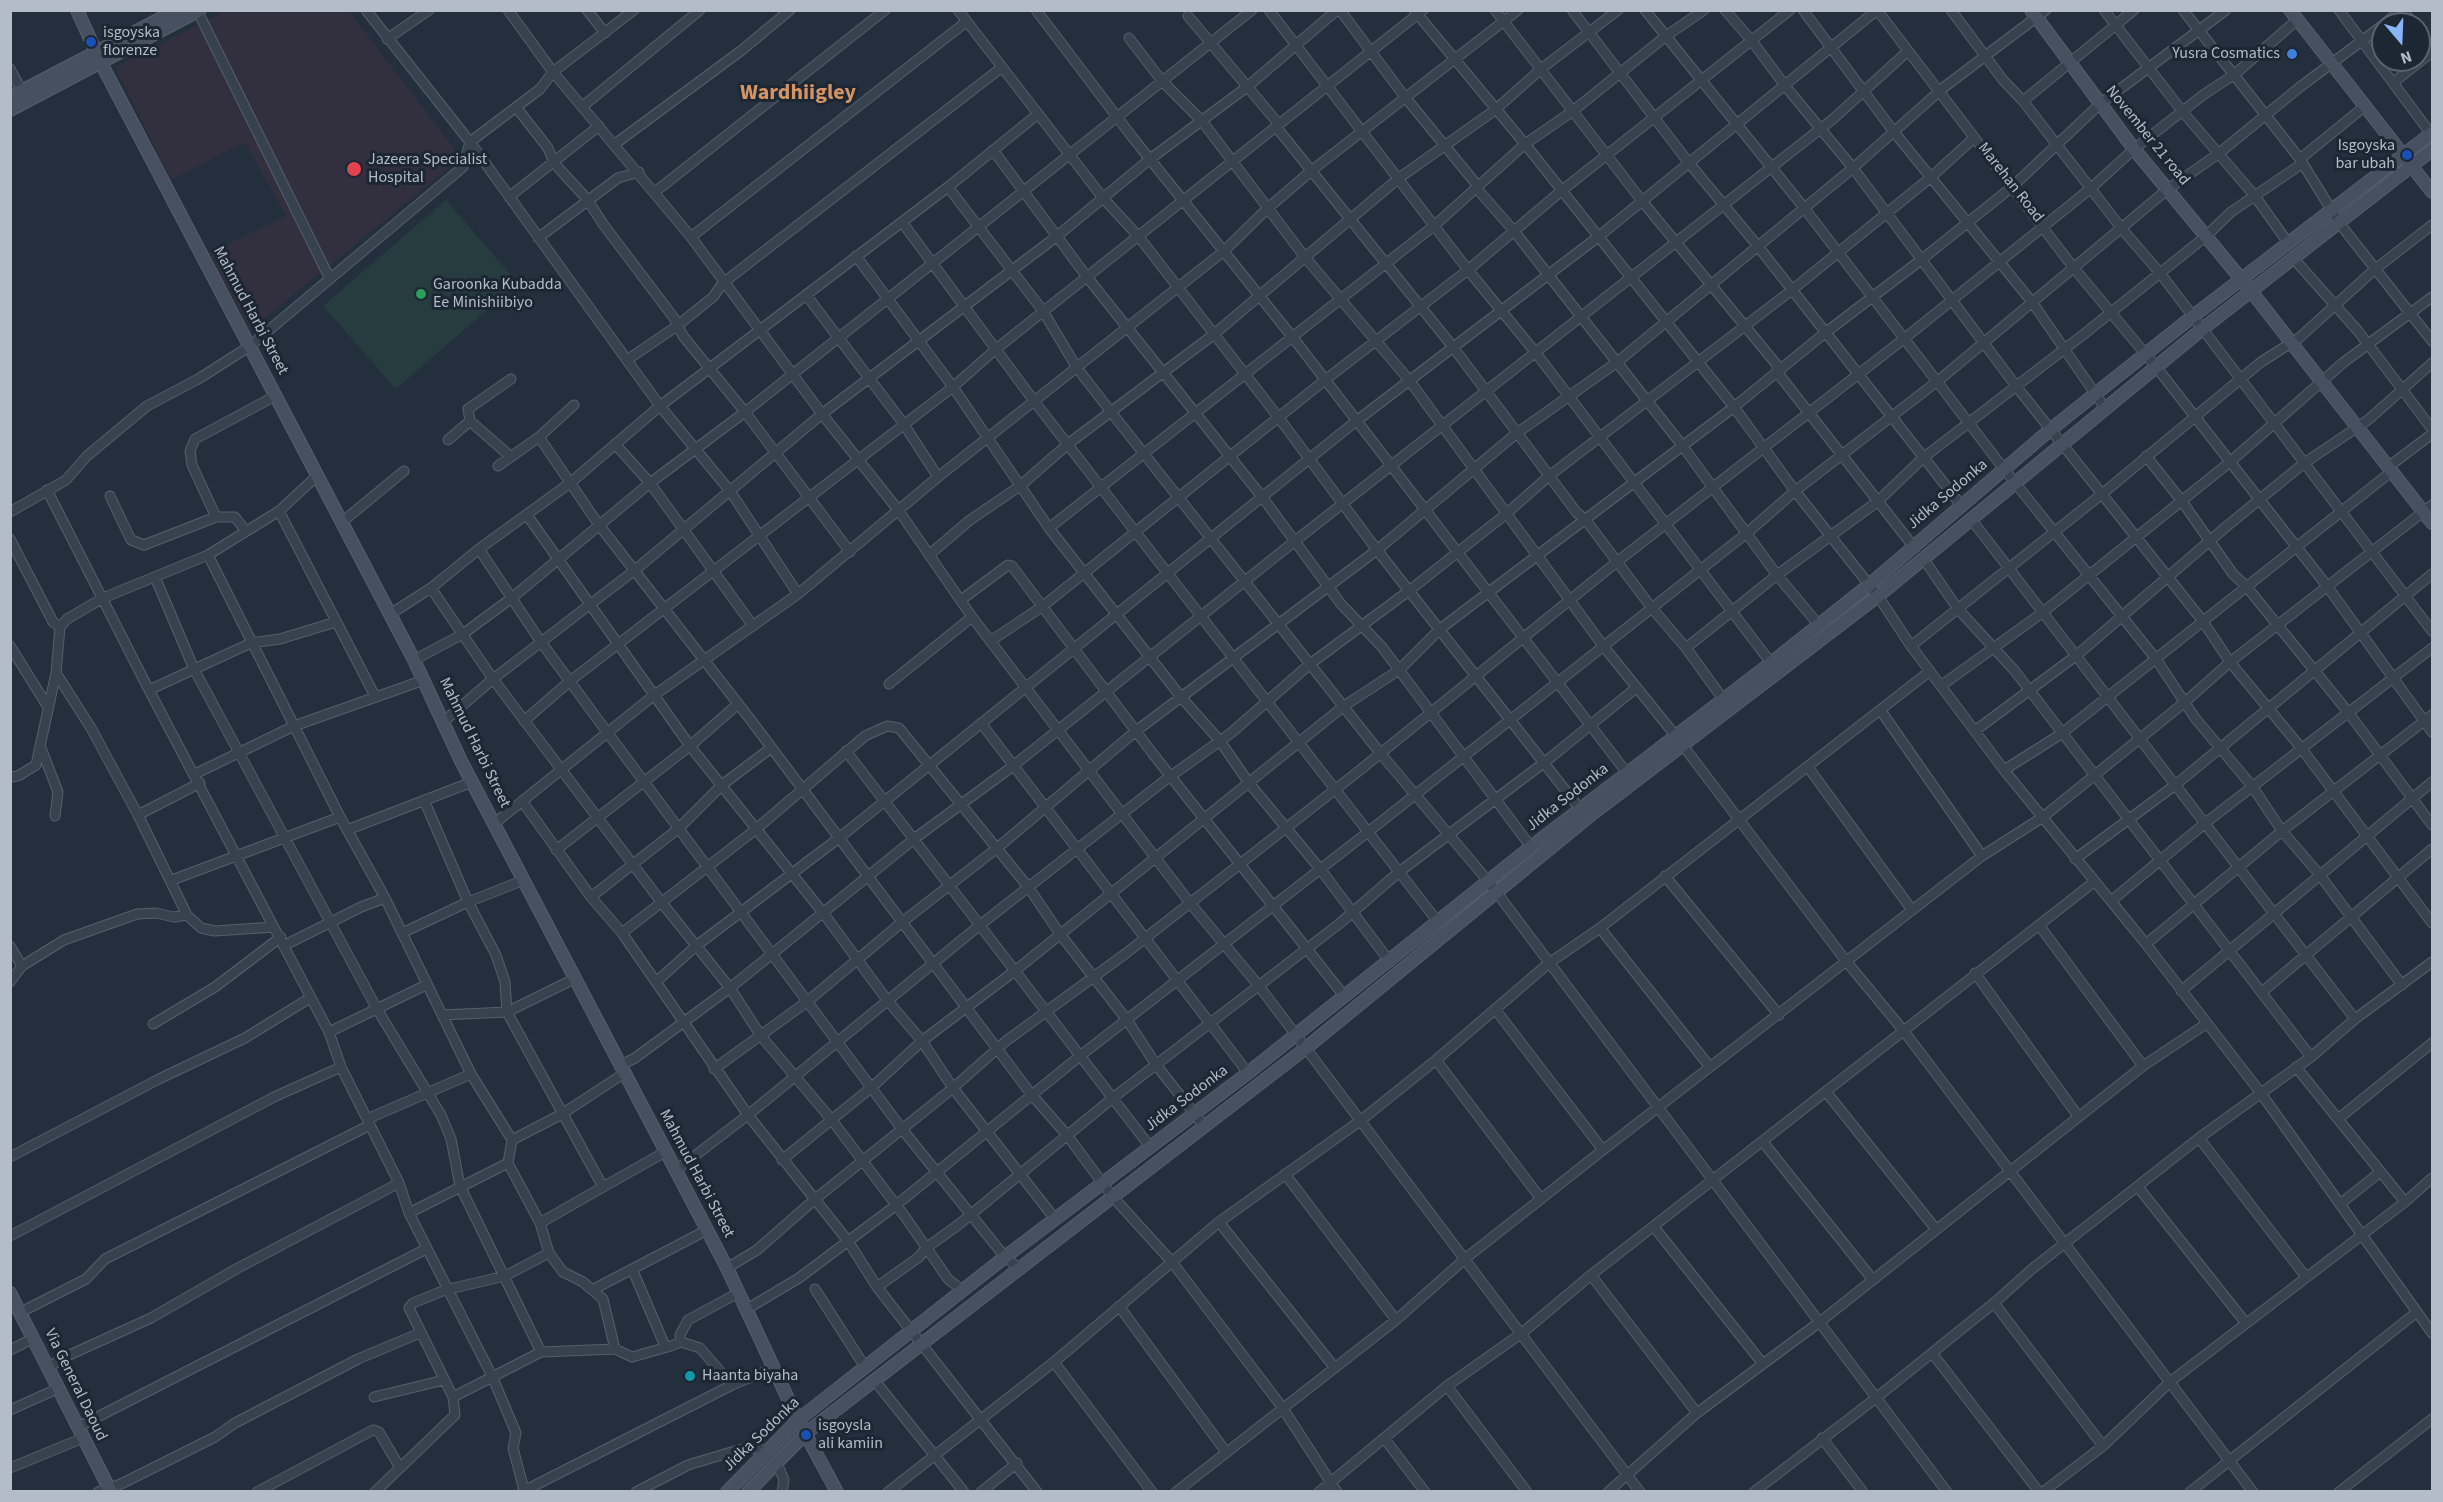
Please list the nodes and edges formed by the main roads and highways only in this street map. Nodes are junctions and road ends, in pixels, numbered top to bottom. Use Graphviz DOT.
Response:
graph roads {
  1 [pos="77,10"];
  2 [pos="177,10"];
  3 [pos="198,11"];
  4 [pos="2038,13"];
  5 [pos="2294,15"];
  6 [pos="99,57"];
  7 [pos="16,94"];
  8 [pos="10,111"];
  9 [pos="2432,133"];
  10 [pos="2433,150"];
  11 [pos="2405,155"];
  12 [pos="2413,166"];
  13 [pos="2433,192"];
  14 [pos="2241,279"];
  15 [pos="2251,291"];
  16 [pos="2428,508"];
  17 [pos="2433,523"];
  18 [pos="1678,741"];
  19 [pos="1584,814"];
  20 [pos="1492,886"];
  21 [pos="10,1293"];
  22 [pos="798,1420"];
  23 [pos="806,1433"];
  24 [pos="106,1490"];
  25 [pos="727,1491"];
  26 [pos="748,1491"];
  27 [pos="837,1491"];
  1 -- 6 [label="main road, Mahmud Harbi Street"];
  2 -- 6 [label="main road"];
  3 -- 6 [label="main road"];
  4 -- 14 [label="main road, November 21 road"];
  5 -- 11 [label="main road"];
  6 -- 7 [label="main road"];
  6 -- 8 [label="main road"];
  6 -- 22 [label="main road, Mahmud Harbi Street"];
  9 -- 11 [label="main road, Jidka Sodonka"];
  10 -- 12 [label="main road, Jidka Sodonka"];
  11 -- 12 [label="main road"];
  11 -- 14 [label="main road, Jidka Sodonka"];
  12 -- 13 [label="main road"];
  12 -- 15 [label="main road, Jidka Sodonka"];
  14 -- 15 [label="main road, November 21 road"];
  14 -- 18 [label="main road, Jidka Sodonka"];
  15 -- 16 [label="main road, November 21 road"];
  15 -- 18 [label="main road, Jidka Sodonka"];
  16 -- 17 [label="main road, November 21 road"];
  18 -- 19 [label="main road, Jidka Sodonka"];
  18 -- 19 [label="main road, Jidka Sodonka"];
  19 -- 20 [label="main road, Jidka Sodonka"];
  19 -- 20 [label="main road, Jidka Sodonka"];
  20 -- 22 [label="main road, Jidka Sodonka"];
  20 -- 23 [label="main road, Jidka Sodonka"];
  21 -- 24 [label="main road, Via General Daoud"];
  22 -- 23 [label="main road, Mahmud Harbi Street"];
  22 -- 25 [label="main road, Jidka Sodonka"];
  23 -- 26 [label="main road, Jidka Sodonka"];
  23 -- 27 [label="main road, Mahmud Harbi Street"];
}
